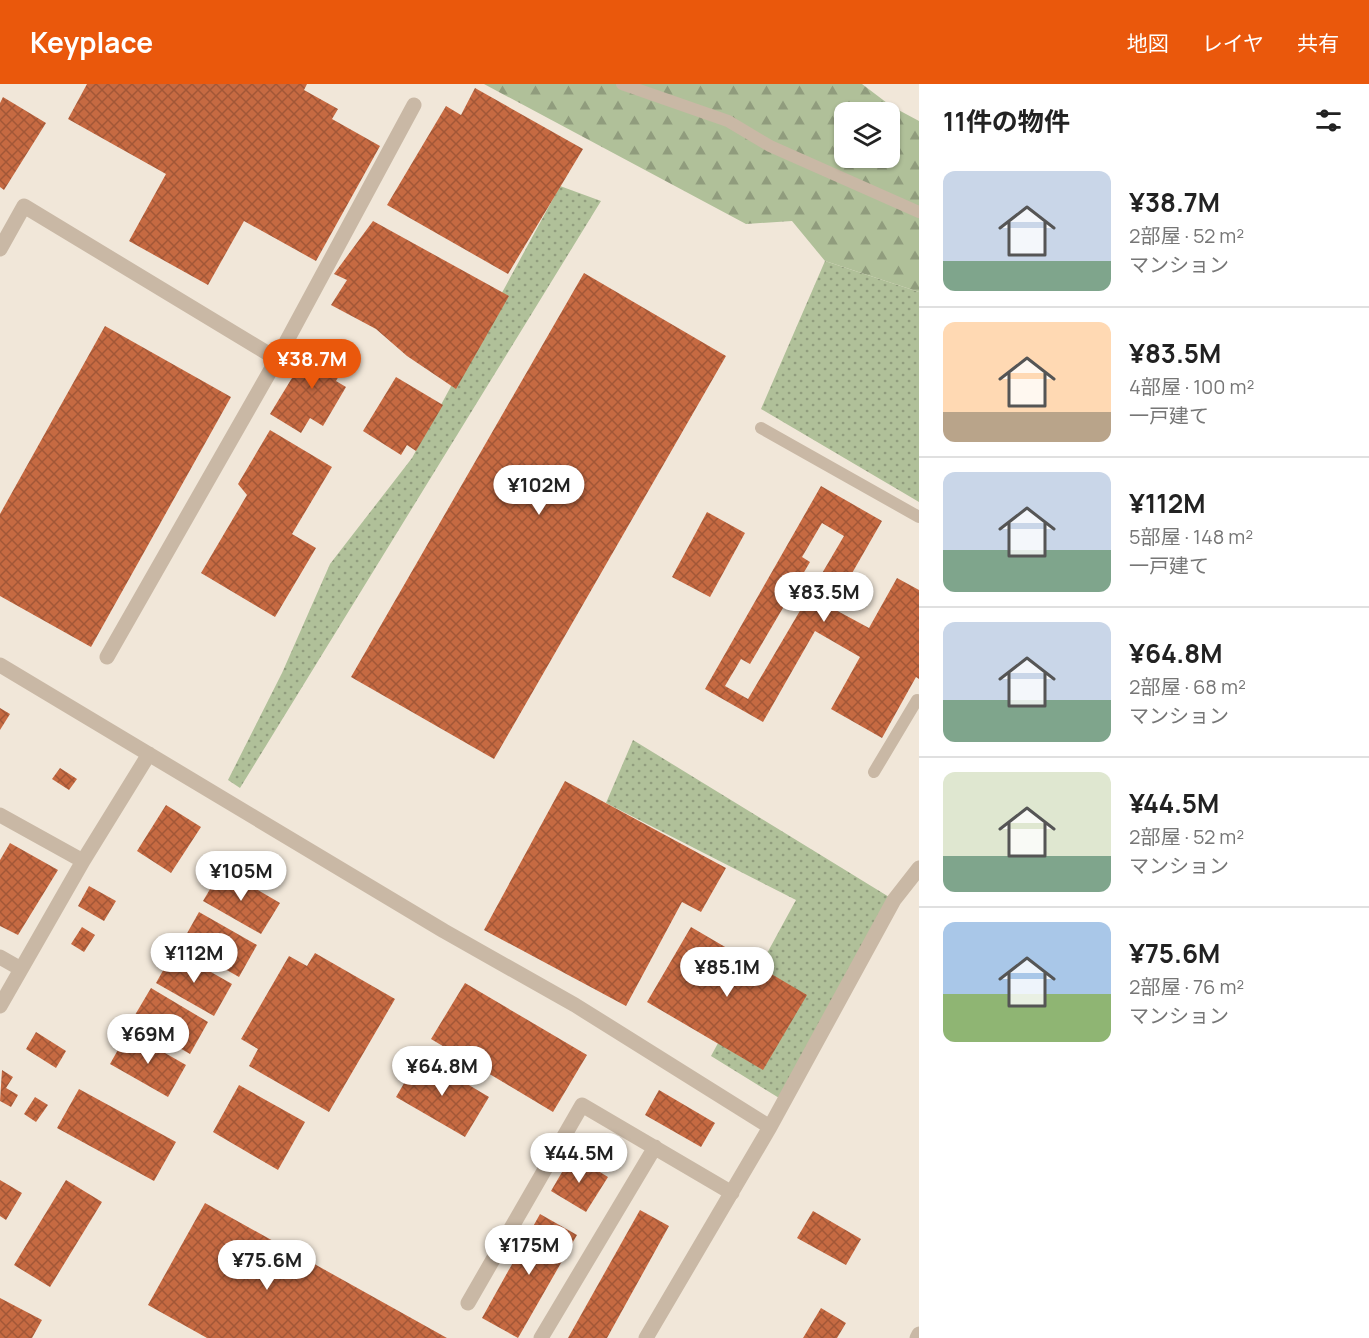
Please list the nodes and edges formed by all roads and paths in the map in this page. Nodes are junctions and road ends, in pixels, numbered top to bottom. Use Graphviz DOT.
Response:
graph roads {
  1 [pos="622,84"];
  2 [pos="414,105"];
  3 [pos="919,212"];
  4 [pos="0,249"];
  5 [pos="277,359"];
  6 [pos="761,428"];
  7 [pos="919,517"];
  8 [pos="107,657"];
  9 [pos="0,664"];
  10 [pos="919,701"];
  11 [pos="149,754"];
  12 [pos="874,772"];
  13 [pos="0,815"];
  14 [pos="82,861"];
  15 [pos="919,868"];
  16 [pos="0,957"];
  17 [pos="21,969"];
  18 [pos="0,1006"];
  19 [pos="770,1127"];
  20 [pos="655,1147"];
  21 [pos="732,1192"];
  22 [pos="468,1303"];
  23 [pos="919,1334"];
  24 [pos="541,1338"];
  25 [pos="646,1338"];
  26 [pos="917,1338"];
  1 -- 3 [label="lane"];
  2 -- 5 [label="street"];
  4 -- 5 [label="street"];
  5 -- 8 [label="street"];
  6 -- 7 [label="lane"];
  9 -- 11 [label="street"];
  10 -- 12 [label="lane"];
  11 -- 14 [label="street"];
  11 -- 19 [label="street"];
  13 -- 14 [label="street"];
  14 -- 17 [label="street"];
  15 -- 19 [label="street"];
  16 -- 17 [label="street"];
  17 -- 18 [label="street"];
  19 -- 21 [label="street"];
  20 -- 21 [label="street"];
  20 -- 22 [label="street"];
  20 -- 24 [label="street"];
  21 -- 25 [label="street"];
  23 -- 26 [label="street"];
}
